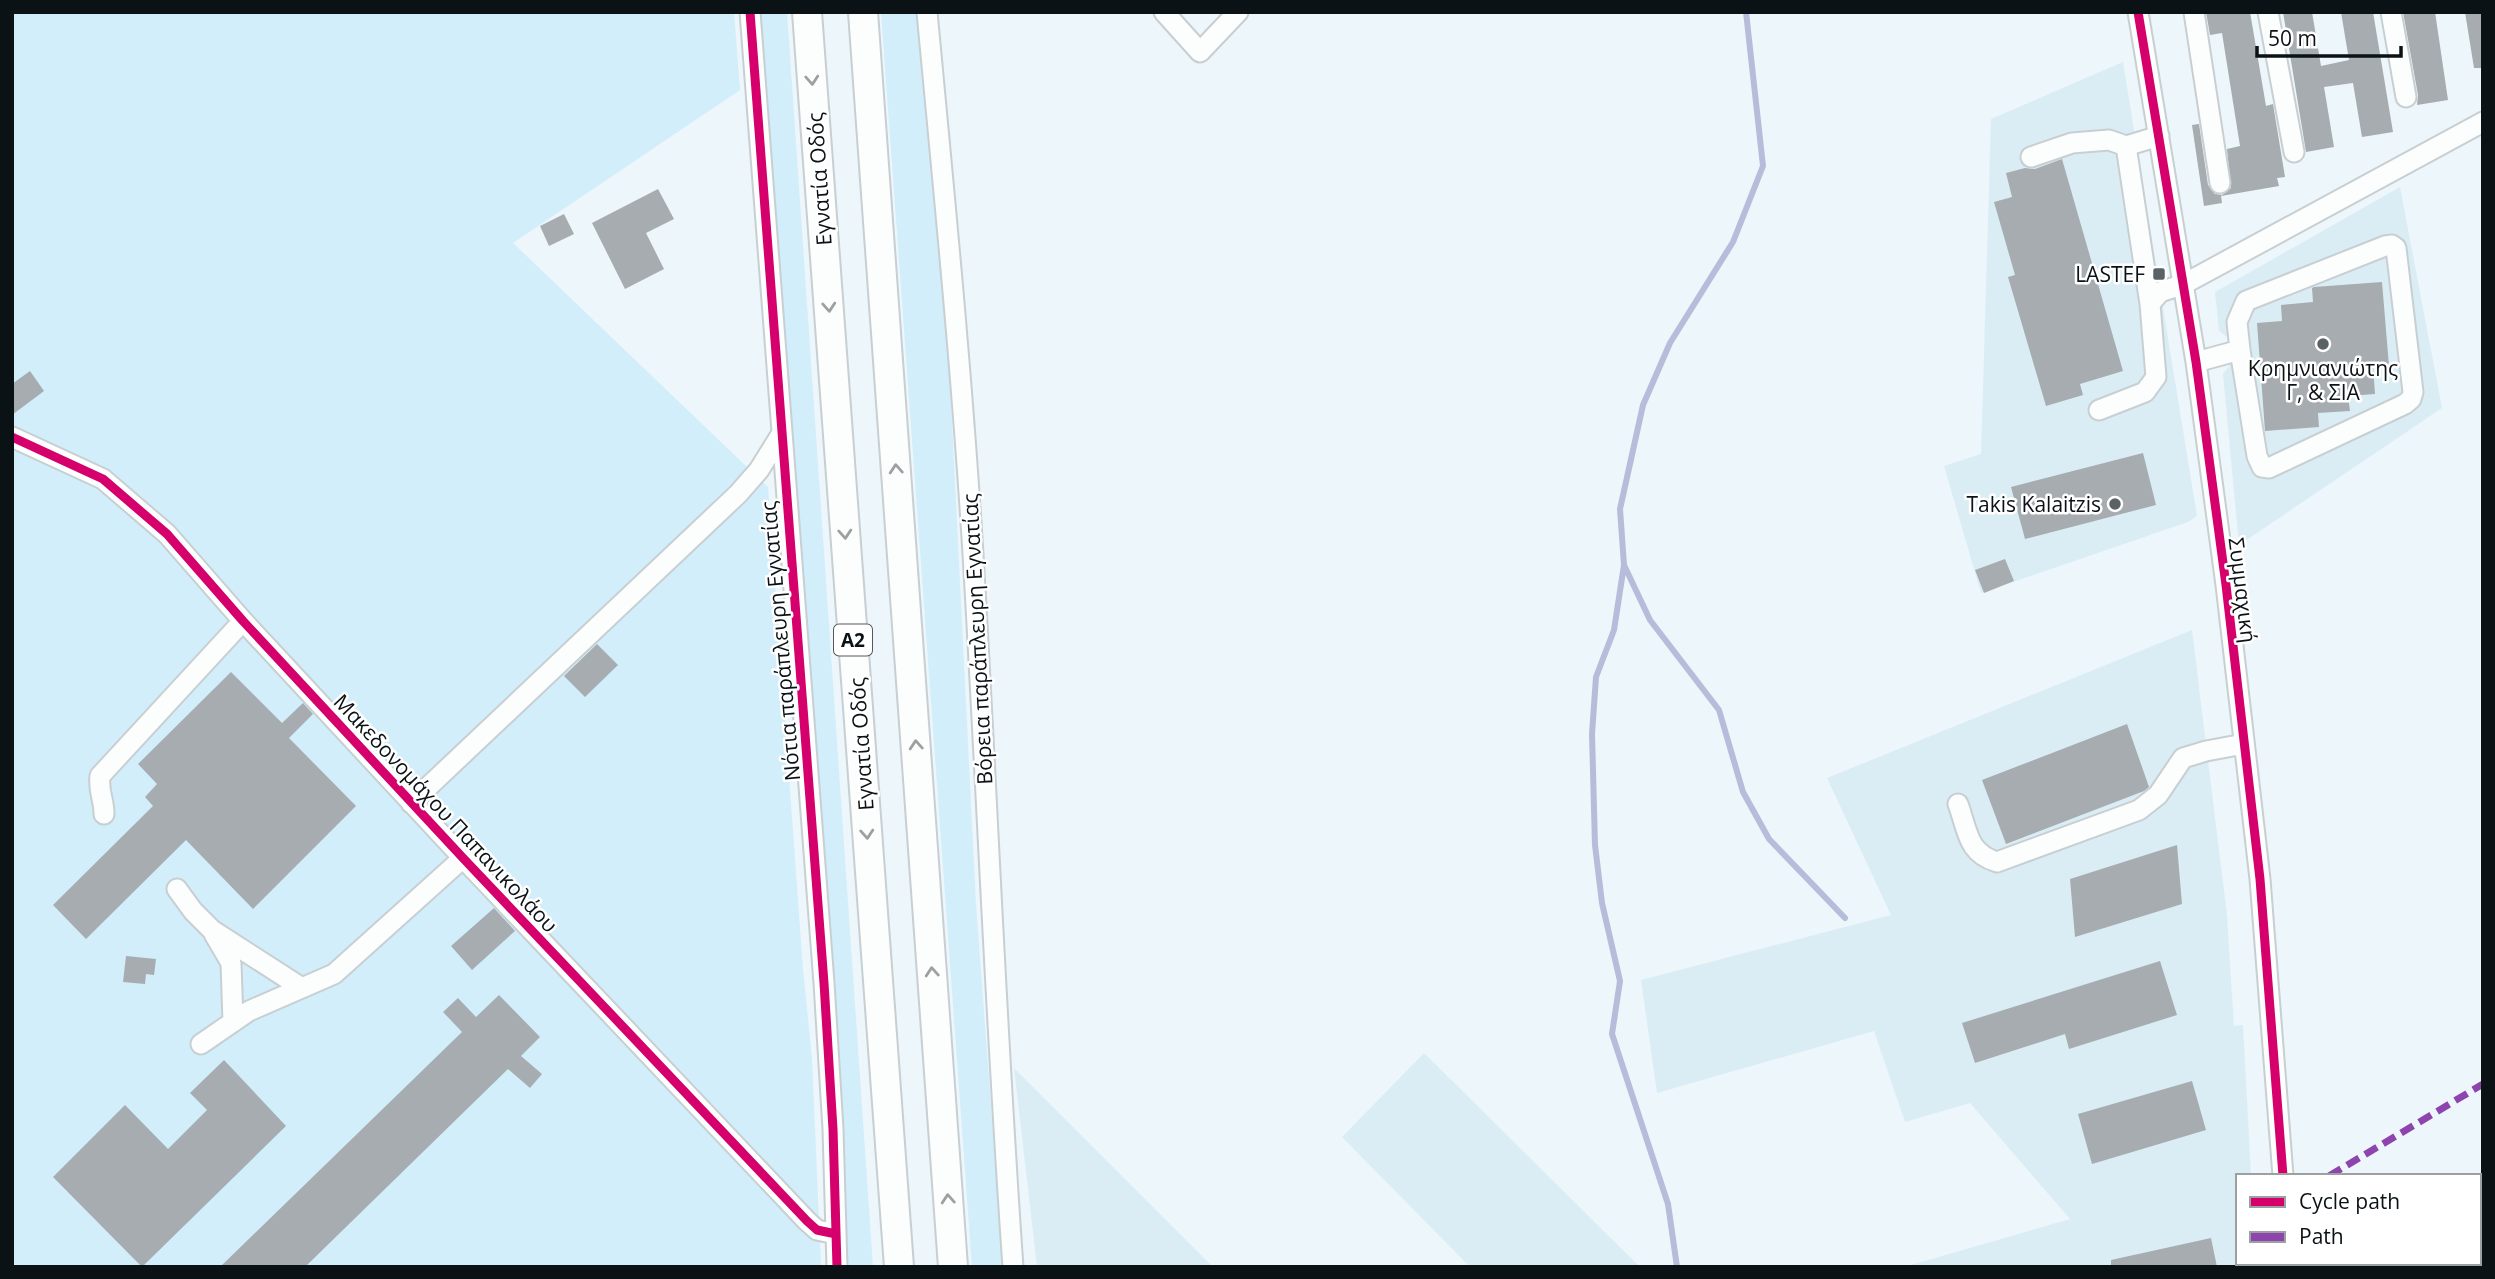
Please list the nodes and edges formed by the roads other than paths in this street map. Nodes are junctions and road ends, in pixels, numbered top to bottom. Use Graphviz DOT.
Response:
graph roads {
  1 [pos="750,12"];
  2 [pos="807,12"];
  3 [pos="863,12"];
  4 [pos="927,12"];
  5 [pos="1164,12"];
  6 [pos="1238,12"];
  7 [pos="2138,12"];
  8 [pos="2194,12"];
  9 [pos="2268,12"];
  10 [pos="2391,12"];
  11 [pos="2406,97"];
  12 [pos="2483,121"];
  13 [pos="2160,136"];
  14 [pos="2126,146"];
  15 [pos="2294,152"];
  16 [pos="2031,157"];
  17 [pos="2220,183"];
  18 [pos="2184,284"];
  19 [pos="2150,304"];
  20 [pos="2240,350"];
  21 [pos="2196,362"];
  22 [pos="2099,410"];
  23 [pos="782,433"];
  24 [pos="12,437"];
  25 [pos="243,621"];
  26 [pos="2244,744"];
  27 [pos="411,803"];
  28 [pos="1958,804"];
  29 [pos="104,814"];
  30 [pos="463,858"];
  31 [pos="177,889"];
  32 [pos="212,930"];
  33 [pos="302,988"];
  34 [pos="233,1022"];
  35 [pos="201,1044"];
  36 [pos="2283,1174"];
  37 [pos="836,1234"];
  38 [pos="838,1267"];
  39 [pos="899,1267"];
  40 [pos="953,1267"];
  41 [pos="1013,1267"];
  1 -- 23 [label="street, Νότια παράπλευρη Εγνατίας"];
  2 -- 39 [label="highway, Εγνατία Οδός / Α2, one-way"];
  40 -- 3 [label="highway, one-way"];
  4 -- 41 [label="street, Βόρεια παράπλευρη Εγνατίας"];
  5 -- 6 [label="street"];
  7 -- 13 [label="street, Συμμαχική"];
  8 -- 17 [label="street"];
  9 -- 15 [label="street"];
  10 -- 11 [label="street"];
  12 -- 18 [label="street"];
  13 -- 14 [label="street"];
  13 -- 18 [label="street, Συμμαχική"];
  14 -- 16 [label="street"];
  14 -- 19 [label="street"];
  18 -- 19 [label="street"];
  18 -- 21 [label="street, Συμμαχική"];
  19 -- 22 [label="street"];
  20 -- 20 [label="street"];
  20 -- 21 [label="street"];
  21 -- 26 [label="street, Συμμαχική"];
  23 -- 27 [label="street"];
  23 -- 37 [label="street, Νότια παράπλευρη Εγνατίας"];
  24 -- 25 [label="street, Μακεδονομάχου Παπανικολάου"];
  25 -- 27 [label="street, Μακεδονομάχου Παπανικολάου"];
  25 -- 29 [label="street"];
  26 -- 28 [label="street"];
  26 -- 36 [label="street, Συμμαχική"];
  27 -- 30 [label="street, Μακεδονομάχου Παπανικολάου"];
  30 -- 33 [label="street"];
  30 -- 37 [label="street, Μακεδονομάχου Παπανικολάου"];
  31 -- 32 [label="street"];
  32 -- 33 [label="street"];
  32 -- 34 [label="street"];
  33 -- 34 [label="street"];
  34 -- 35 [label="street"];
  37 -- 38 [label="street, Νότια παράπλευρη Εγνατίας"];
}
